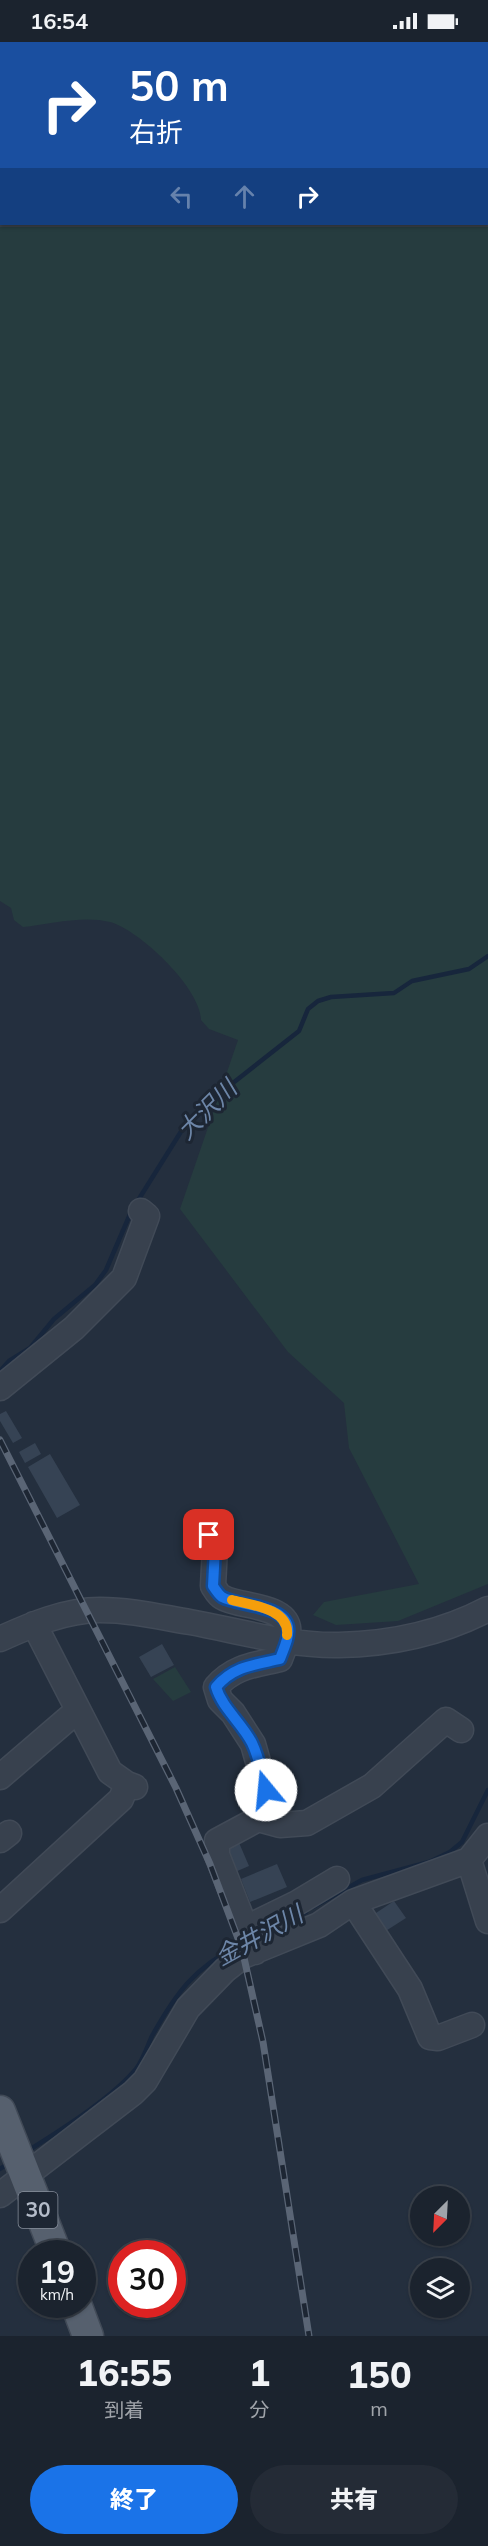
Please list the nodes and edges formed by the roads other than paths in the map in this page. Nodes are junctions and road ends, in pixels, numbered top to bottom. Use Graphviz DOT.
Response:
graph roads {
  1 [pos="141,1211"];
  2 [pos="0,1388"];
  3 [pos="209,1535"];
  4 [pos="488,1609"];
  5 [pos="34,1624"];
  6 [pos="0,1639"];
  7 [pos="287,1640"];
  8 [pos="78,1710"];
  9 [pos="461,1730"];
  10 [pos="0,1777"];
  11 [pos="258,1819"];
  12 [pos="488,1836"];
  13 [pos="469,1860"];
  14 [pos="337,1879"];
  15 [pos="353,1902"];
  16 [pos="0,1910"];
  17 [pos="488,1921"];
  18 [pos="250,1940"];
  19 [pos="471,2025"];
  20 [pos="0,2111"];
  21 [pos="20,2163"];
  22 [pos="0,2195"];
  23 [pos="51,2240"];
  24 [pos="81,2318"];
  25 [pos="88,2336"];
  1 -- 2 [label="street"];
  3 -- 7 [label="street"];
  4 -- 7 [label="street"];
  5 -- 6 [label="street"];
  5 -- 7 [label="street"];
  5 -- 8 [label="street"];
  7 -- 11 [label="street"];
  8 -- 10 [label="street"];
  8 -- 16 [label="street"];
  9 -- 11 [label="street"];
  11 -- 18 [label="street"];
  12 -- 13 [label="street"];
  13 -- 15 [label="street"];
  13 -- 17 [label="street"];
  14 -- 18 [label="street"];
  15 -- 18 [label="street"];
  15 -- 19 [label="street"];
  18 -- 21 [label="street"];
  20 -- 21 [label="main road, 30"];
  21 -- 22 [label="street"];
  21 -- 23 [label="main road, 30"];
  24 -- 25 [label="main road"];
}
